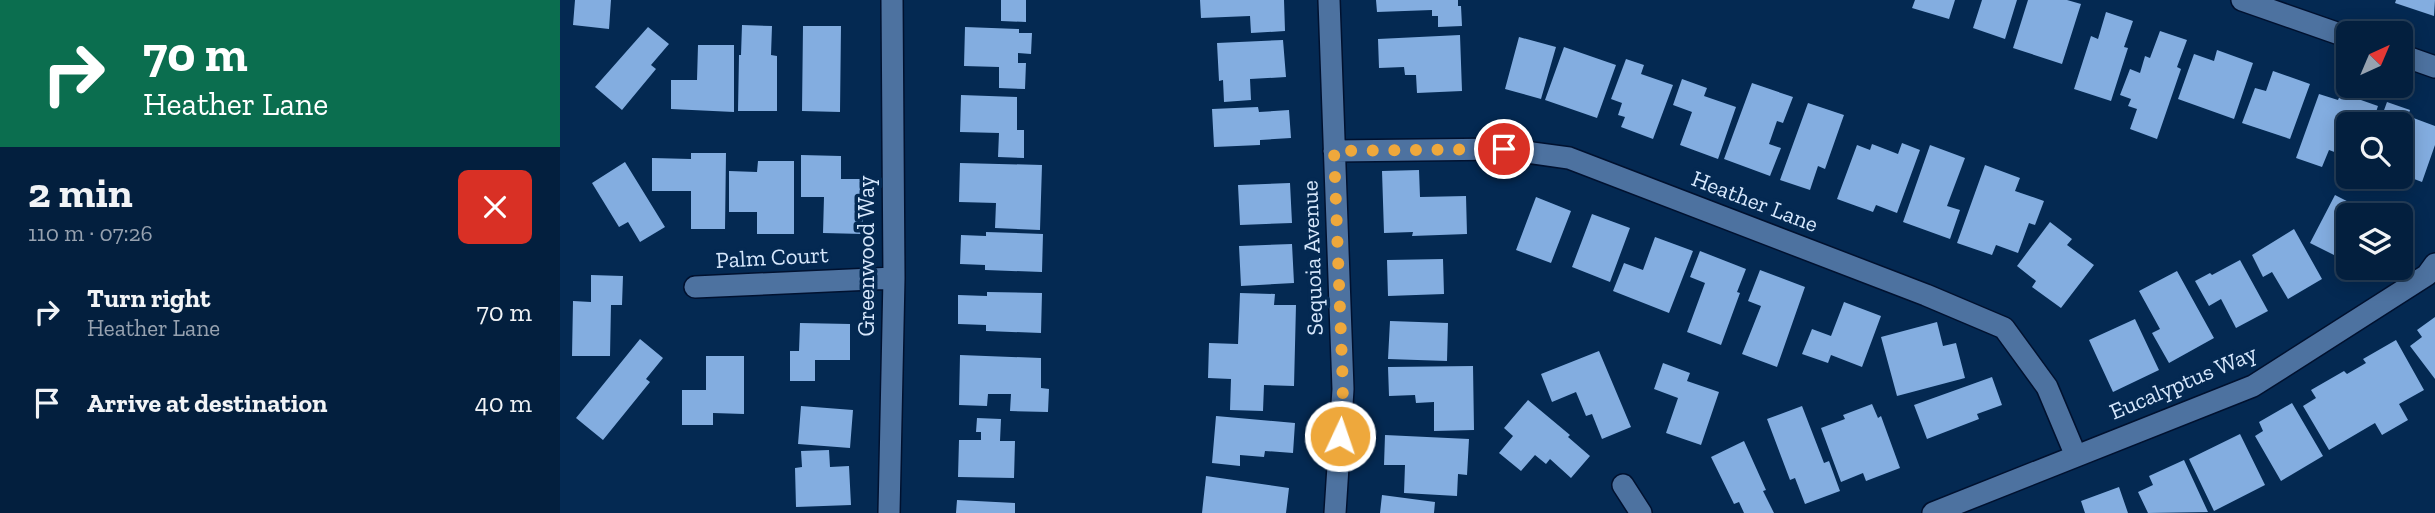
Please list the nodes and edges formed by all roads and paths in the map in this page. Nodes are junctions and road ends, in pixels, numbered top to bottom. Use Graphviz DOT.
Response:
graph roads {
  1 [pos="892,0"];
  2 [pos="1329,0"];
  3 [pos="2242,0"];
  4 [pos="2336,33"];
  5 [pos="2413,59"];
  6 [pos="2435,67"];
  7 [pos="1334,151"];
  8 [pos="2435,264"];
  9 [pos="894,278"];
  10 [pos="695,288"];
  11 [pos="2076,456"];
  12 [pos="1623,485"];
  13 [pos="889,513"];
  14 [pos="1335,513"];
  15 [pos="1642,513"];
  16 [pos="1933,513"];
  1 -- 9 [label="street, Greenwood Way"];
  2 -- 7 [label="street, Sequoia Avenue"];
  3 -- 4 [label="street"];
  5 -- 6 [label="street"];
  7 -- 11 [label="street, Heather Lane"];
  7 -- 14 [label="street, Sequoia Avenue"];
  8 -- 11 [label="street, Eucalyptus Way"];
  9 -- 10 [label="street, Palm Court"];
  9 -- 13 [label="street, Greenwood Way"];
  11 -- 16 [label="street, Eucalyptus Way"];
  12 -- 15 [label="street"];
}
